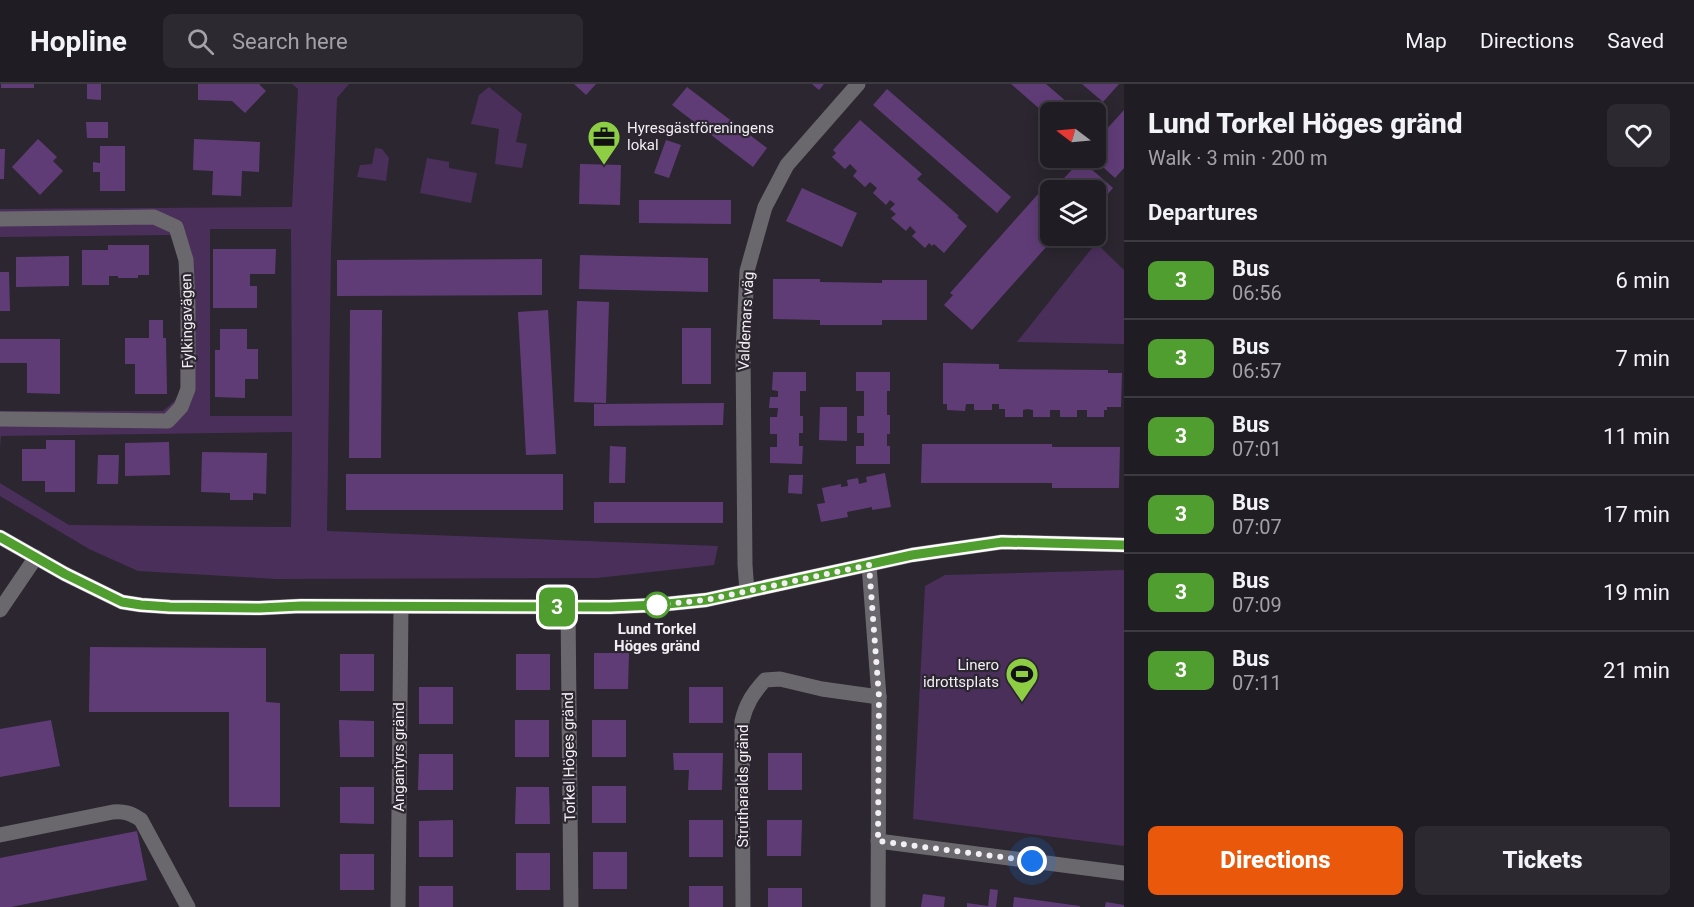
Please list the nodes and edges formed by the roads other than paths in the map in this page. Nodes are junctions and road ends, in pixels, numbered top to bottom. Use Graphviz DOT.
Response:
graph roads {
  1 [pos="858,84"];
  2 [pos="0,219"];
  3 [pos="0,419"];
  4 [pos="0,537"];
  5 [pos="1124,545"];
  6 [pos="36,557"];
  7 [pos="869,565"];
  8 [pos="747,592"];
  9 [pos="401,607"];
  10 [pos="568,607"];
  11 [pos="0,610"];
  12 [pos="879,697"];
  13 [pos="0,835"];
  14 [pos="878,841"];
  15 [pos="1124,873"];
  16 [pos="188,907"];
  17 [pos="398,907"];
  18 [pos="571,907"];
  19 [pos="743,907"];
  20 [pos="878,907"];
  1 -- 8 [label="street, Valdemars väg"];
  2 -- 3 [label="street, Fylkingavägen"];
  4 -- 6 [label="street"];
  5 -- 7 [label="street"];
  6 -- 9 [label="street"];
  6 -- 11 [label="street"];
  7 -- 8 [label="street"];
  7 -- 12 [label="street"];
  8 -- 10 [label="street"];
  9 -- 10 [label="street"];
  9 -- 17 [label="street, Angantyrs gränd"];
  10 -- 18 [label="street, Torkel Höges gränd"];
  12 -- 14 [label="street"];
  12 -- 19 [label="street, Strutharalds gränd"];
  13 -- 16 [label="street"];
  14 -- 15 [label="street"];
  14 -- 20 [label="street"];
}
